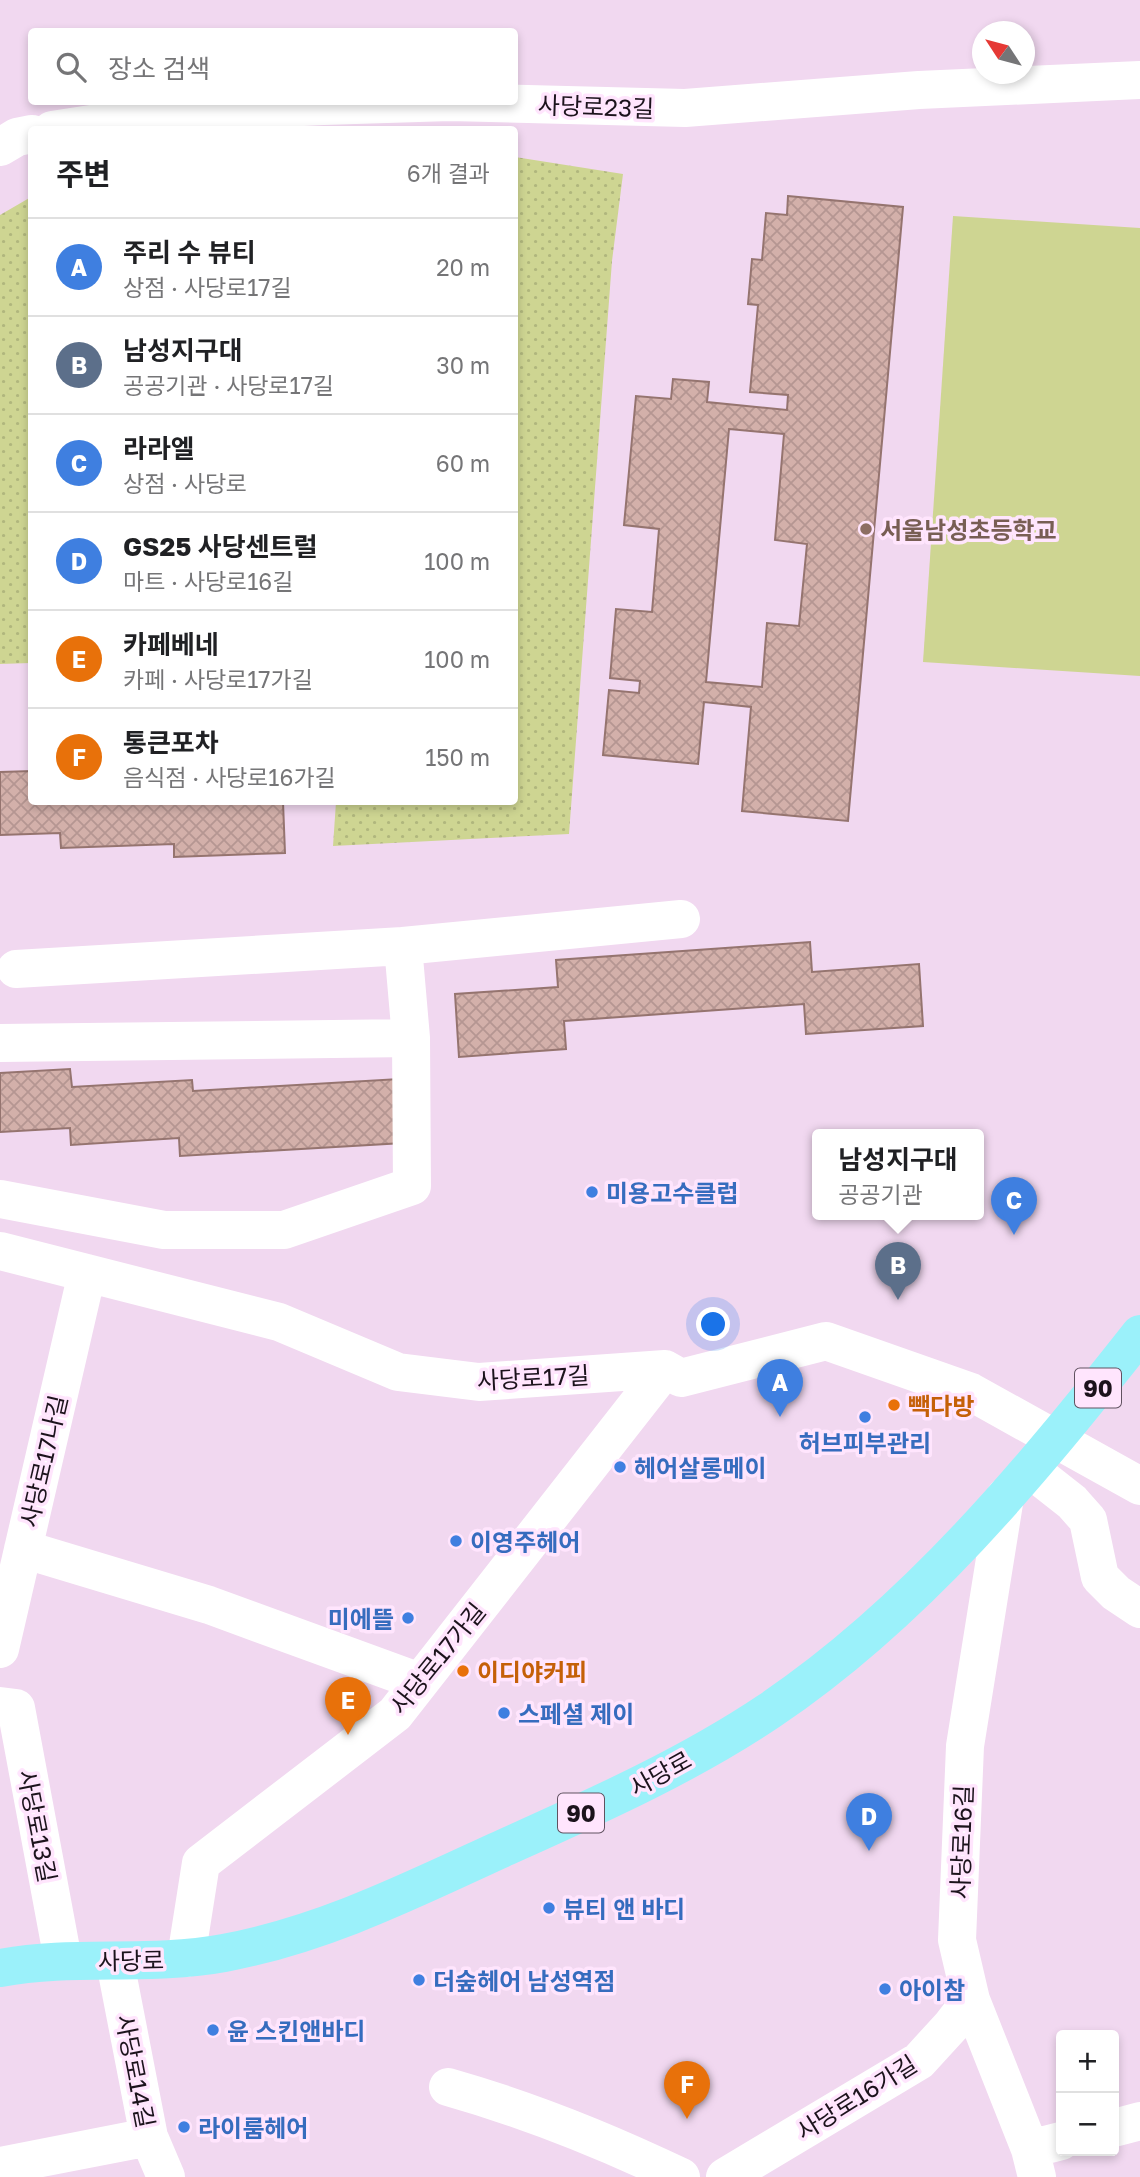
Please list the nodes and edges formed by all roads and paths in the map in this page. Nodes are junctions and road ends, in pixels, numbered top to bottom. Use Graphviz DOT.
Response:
graph roads {
  1 [pos="1140,80"];
  2 [pos="518,104"];
  3 [pos="355,105"];
  4 [pos="78,126"];
  5 [pos="28,135"];
  6 [pos="0,147"];
  7 [pos="681,919"];
  8 [pos="403,946"];
  9 [pos="16,969"];
  10 [pos="411,1038"];
  11 [pos="0,1042"];
  12 [pos="0,1199"];
  13 [pos="0,1251"];
  14 [pos="86,1273"];
  15 [pos="1140,1335"];
  16 [pos="665,1369"];
  17 [pos="1056,1441"];
  18 [pos="1030,1469"];
  19 [pos="1140,1486"];
  20 [pos="1005,1497"];
  21 [pos="23,1549"];
  22 [pos="1140,1609"];
  23 [pos="0,1649"];
  24 [pos="420,1682"];
  25 [pos="0,1706"];
  26 [pos="186,1958"];
  27 [pos="64,1960"];
  28 [pos="115,1962"];
  29 [pos="0,1968"];
  30 [pos="971,2000"];
  31 [pos="449,2087"];
  32 [pos="1140,2121"];
  33 [pos="1119,2127"];
  34 [pos="149,2137"];
  35 [pos="1043,2156"];
  36 [pos="0,2166"];
  37 [pos="166,2177"];
  38 [pos="681,2177"];
  39 [pos="725,2177"];
  1 -- 2 [label="street, 사당로23길"];
  3 -- 4 [label="street, 사당로23길"];
  5 -- 6 [label="street"];
  7 -- 8 [label="street"];
  8 -- 9 [label="street"];
  8 -- 10 [label="street"];
  10 -- 11 [label="street"];
  10 -- 12 [label="street"];
  13 -- 14 [label="street, 사당로17길"];
  14 -- 16 [label="street, 사당로17길"];
  14 -- 21 [label="street, 사당로17나길"];
  15 -- 17 [label="main road, 사당로 / 90"];
  16 -- 17 [label="street, 사당로17길"];
  16 -- 24 [label="street, 사당로17가길"];
  17 -- 18 [label="main road, 사당로 / 90"];
  17 -- 19 [label="street, 사당로17길"];
  18 -- 20 [label="main road, 사당로 / 90"];
  18 -- 22 [label="street"];
  20 -- 26 [label="main road, 사당로 / 90"];
  20 -- 30 [label="street, 사당로16길"];
  21 -- 23 [label="street, 사당로17나길"];
  21 -- 24 [label="street"];
  24 -- 26 [label="street, 사당로17가길"];
  25 -- 27 [label="street, 사당로13길"];
  26 -- 28 [label="main road, 사당로 / 90"];
  27 -- 28 [label="main road, 사당로 / 90"];
  27 -- 29 [label="main road, 사당로 / 90"];
  28 -- 34 [label="street, 사당로14길"];
  30 -- 35 [label="street, 사당로16길"];
  30 -- 39 [label="street, 사당로16가길"];
  31 -- 38 [label="street"];
  32 -- 33 [label="street"];
  34 -- 36 [label="street"];
  34 -- 37 [label="street, 사당로14길"];
}
